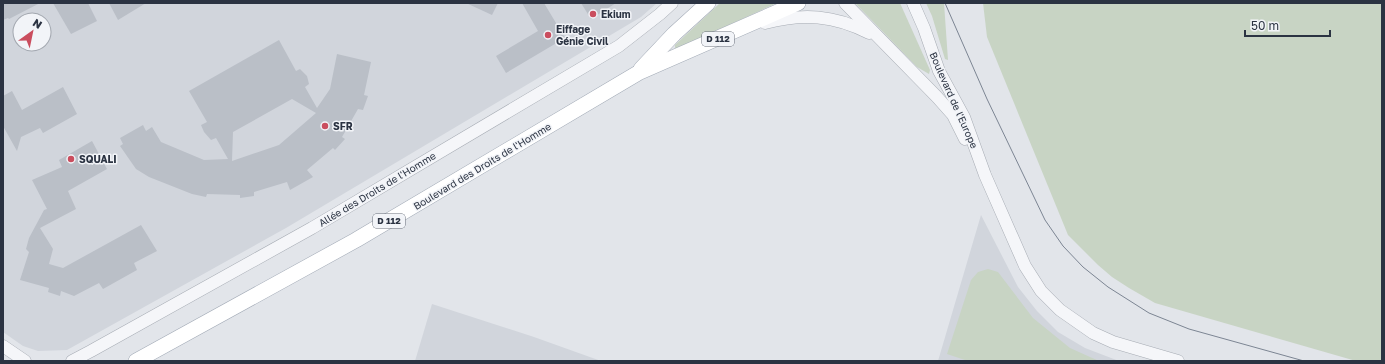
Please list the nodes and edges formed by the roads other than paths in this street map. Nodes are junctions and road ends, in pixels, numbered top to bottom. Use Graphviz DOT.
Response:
graph roads {
  1 [pos="672,3"];
  2 [pos="708,3"];
  3 [pos="798,3"];
  4 [pos="845,3"];
  5 [pos="913,3"];
  6 [pos="739,30"];
  7 [pos="876,36"];
  8 [pos="638,73"];
  9 [pos="985,175"];
  10 [pos="3,346"];
  11 [pos="25,361"];
  12 [pos="72,361"];
  13 [pos="136,361"];
  14 [pos="1178,361"];
  1 -- 12 [label="street, Allée des Droits de l'Homme"];
  2 -- 8 [label="main road, Boulevard des Droits de l'Homme / D 112"];
  3 -- 6 [label="main road, Boulevard des Droits de l'Homme / D 112"];
  4 -- 7 [label="street, Boulevard de l'Europe"];
  5 -- 9 [label="street, Boulevard de l'Europe"];
  6 -- 7 [label="street, Boulevard de l'Europe"];
  6 -- 8 [label="main road, Boulevard des Droits de l'Homme / D 112"];
  7 -- 9 [label="street, Boulevard de l'Europe"];
  8 -- 13 [label="main road, Boulevard des Droits de l'Homme / D 112"];
  9 -- 14 [label="street, Boulevard de l'Europe"];
  10 -- 11 [label="street"];
}
